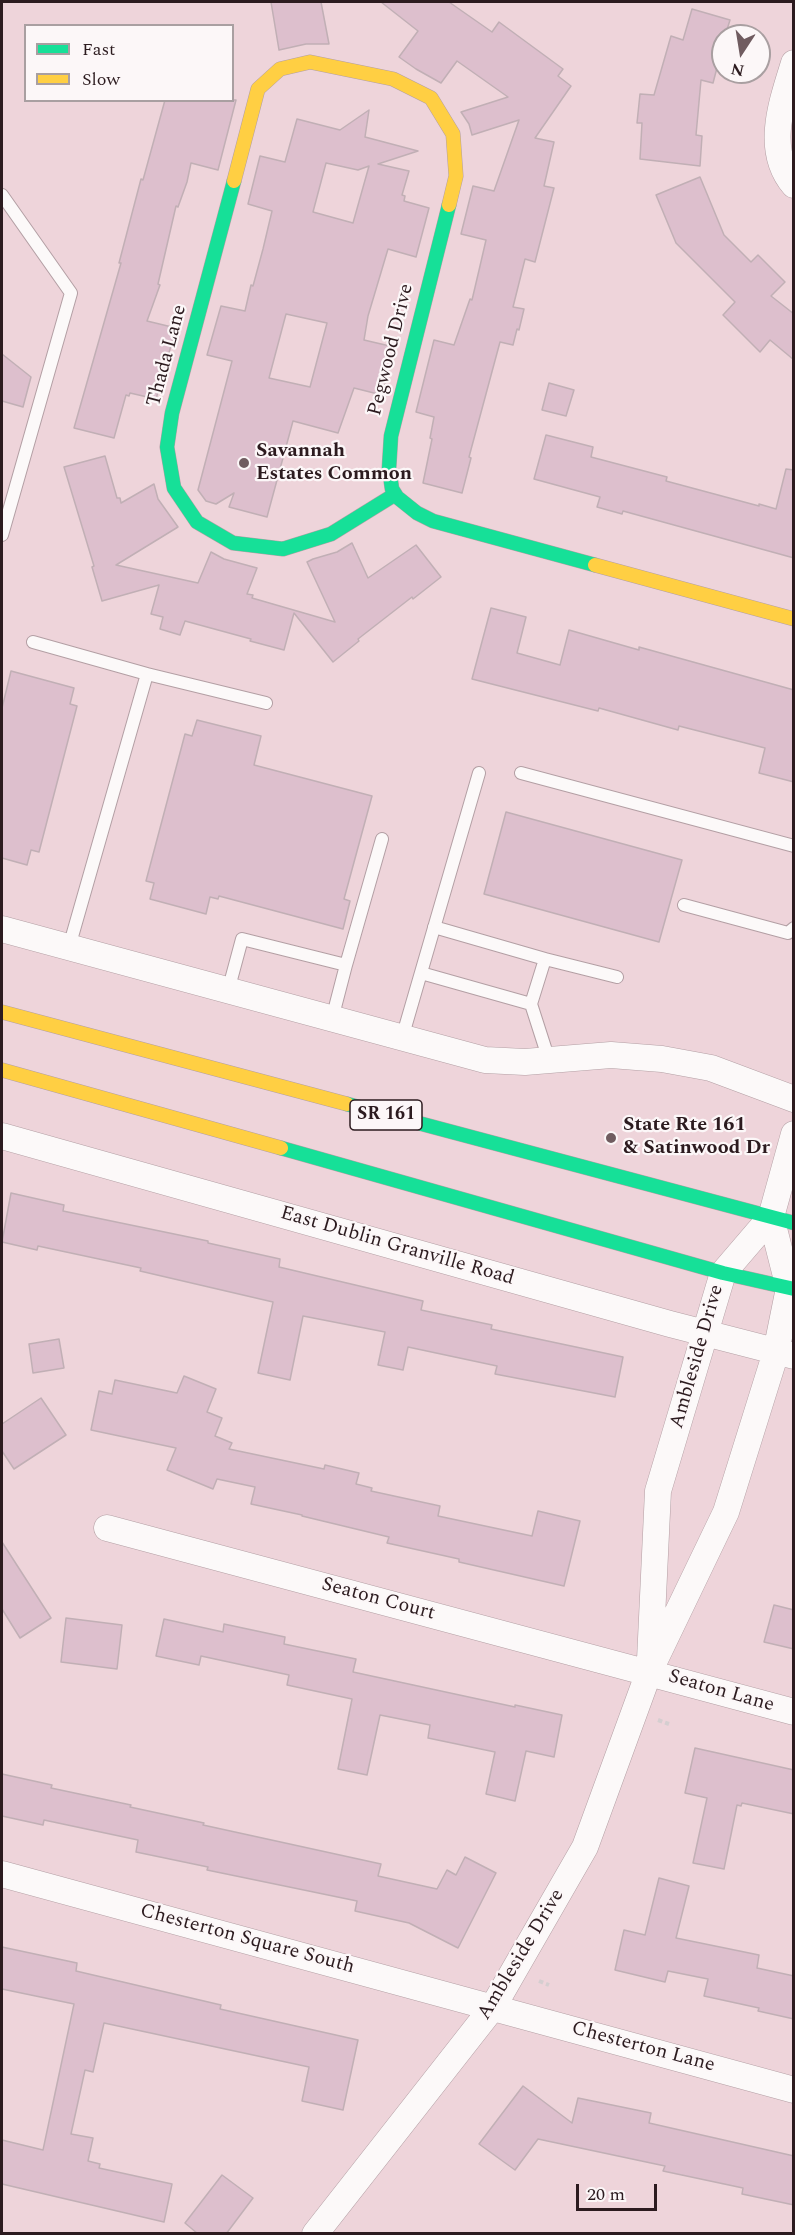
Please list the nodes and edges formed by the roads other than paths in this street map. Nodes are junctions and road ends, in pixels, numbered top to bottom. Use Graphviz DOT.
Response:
graph roads {
  1 [pos="794,63"];
  2 [pos="355,70"];
  3 [pos="794,185"];
  4 [pos="2,195"];
  5 [pos="394,495"];
  6 [pos="2,535"];
  7 [pos="794,619"];
  8 [pos="33,642"];
  9 [pos="147,674"];
  10 [pos="266,703"];
  11 [pos="479,772"];
  12 [pos="521,773"];
  13 [pos="382,839"];
  14 [pos="794,846"];
  15 [pos="684,905"];
  16 [pos="434,927"];
  17 [pos="794,928"];
  18 [pos="2,929"];
  19 [pos="69,947"];
  20 [pos="544,958"];
  21 [pos="346,965"];
  22 [pos="421,973"];
  23 [pos="617,977"];
  24 [pos="228,991"];
  25 [pos="531,1004"];
  26 [pos="2,1012"];
  27 [pos="332,1019"];
  28 [pos="402,1038"];
  29 [pos="549,1060"];
  30 [pos="2,1070"];
  31 [pos="794,1099"];
  32 [pos="794,1134"];
  33 [pos="2,1136"];
  34 [pos="782,1220"];
  35 [pos="723,1273"];
  36 [pos="791,1289"];
  37 [pos="706,1334"];
  38 [pos="785,1354"];
  39 [pos="107,1528"];
  40 [pos="649,1672"];
  41 [pos="794,1712"];
  42 [pos="2,1874"];
  43 [pos="493,2007"];
  44 [pos="794,2090"];
  45 [pos="315,2234"];
  1 -- 3 [label="street"];
  2 -- 5 [label="street, Pegwood Drive"];
  2 -- 5 [label="street, Thada Lane"];
  4 -- 6 [label="lane"];
  5 -- 7 [label="street"];
  8 -- 9 [label="lane"];
  9 -- 10 [label="lane"];
  9 -- 19 [label="lane"];
  11 -- 16 [label="lane"];
  12 -- 14 [label="lane"];
  13 -- 21 [label="lane"];
  15 -- 17 [label="lane"];
  16 -- 20 [label="lane"];
  16 -- 22 [label="lane"];
  18 -- 19 [label="street"];
  19 -- 24 [label="street"];
  20 -- 23 [label="lane"];
  20 -- 25 [label="lane"];
  21 -- 24 [label="lane"];
  21 -- 27 [label="lane"];
  22 -- 25 [label="lane"];
  22 -- 28 [label="lane"];
  24 -- 27 [label="street"];
  25 -- 29 [label="lane"];
  26 -- 34 [label="street, SR 161"];
  27 -- 28 [label="street"];
  28 -- 29 [label="street"];
  29 -- 31 [label="street"];
  30 -- 35 [label="street"];
  32 -- 34 [label="street"];
  33 -- 37 [label="street, East Dublin Granville Road"];
  34 -- 35 [label="street, Ambleside Drive"];
  34 -- 36 [label="street, Ambleside Drive"];
  35 -- 36 [label="street"];
  35 -- 37 [label="street, Ambleside Drive"];
  36 -- 38 [label="street, Ambleside Drive"];
  37 -- 38 [label="street, East Dublin Granville Road"];
  37 -- 40 [label="street, Ambleside Drive"];
  38 -- 40 [label="street, Ambleside Drive"];
  39 -- 40 [label="street, Seaton Court"];
  40 -- 41 [label="street, Seaton Lane"];
  40 -- 43 [label="street, Ambleside Drive"];
  42 -- 43 [label="street, Chesterton Square South"];
  43 -- 44 [label="street, Chesterton Lane"];
  43 -- 45 [label="street, Ambleside Drive"];
}
